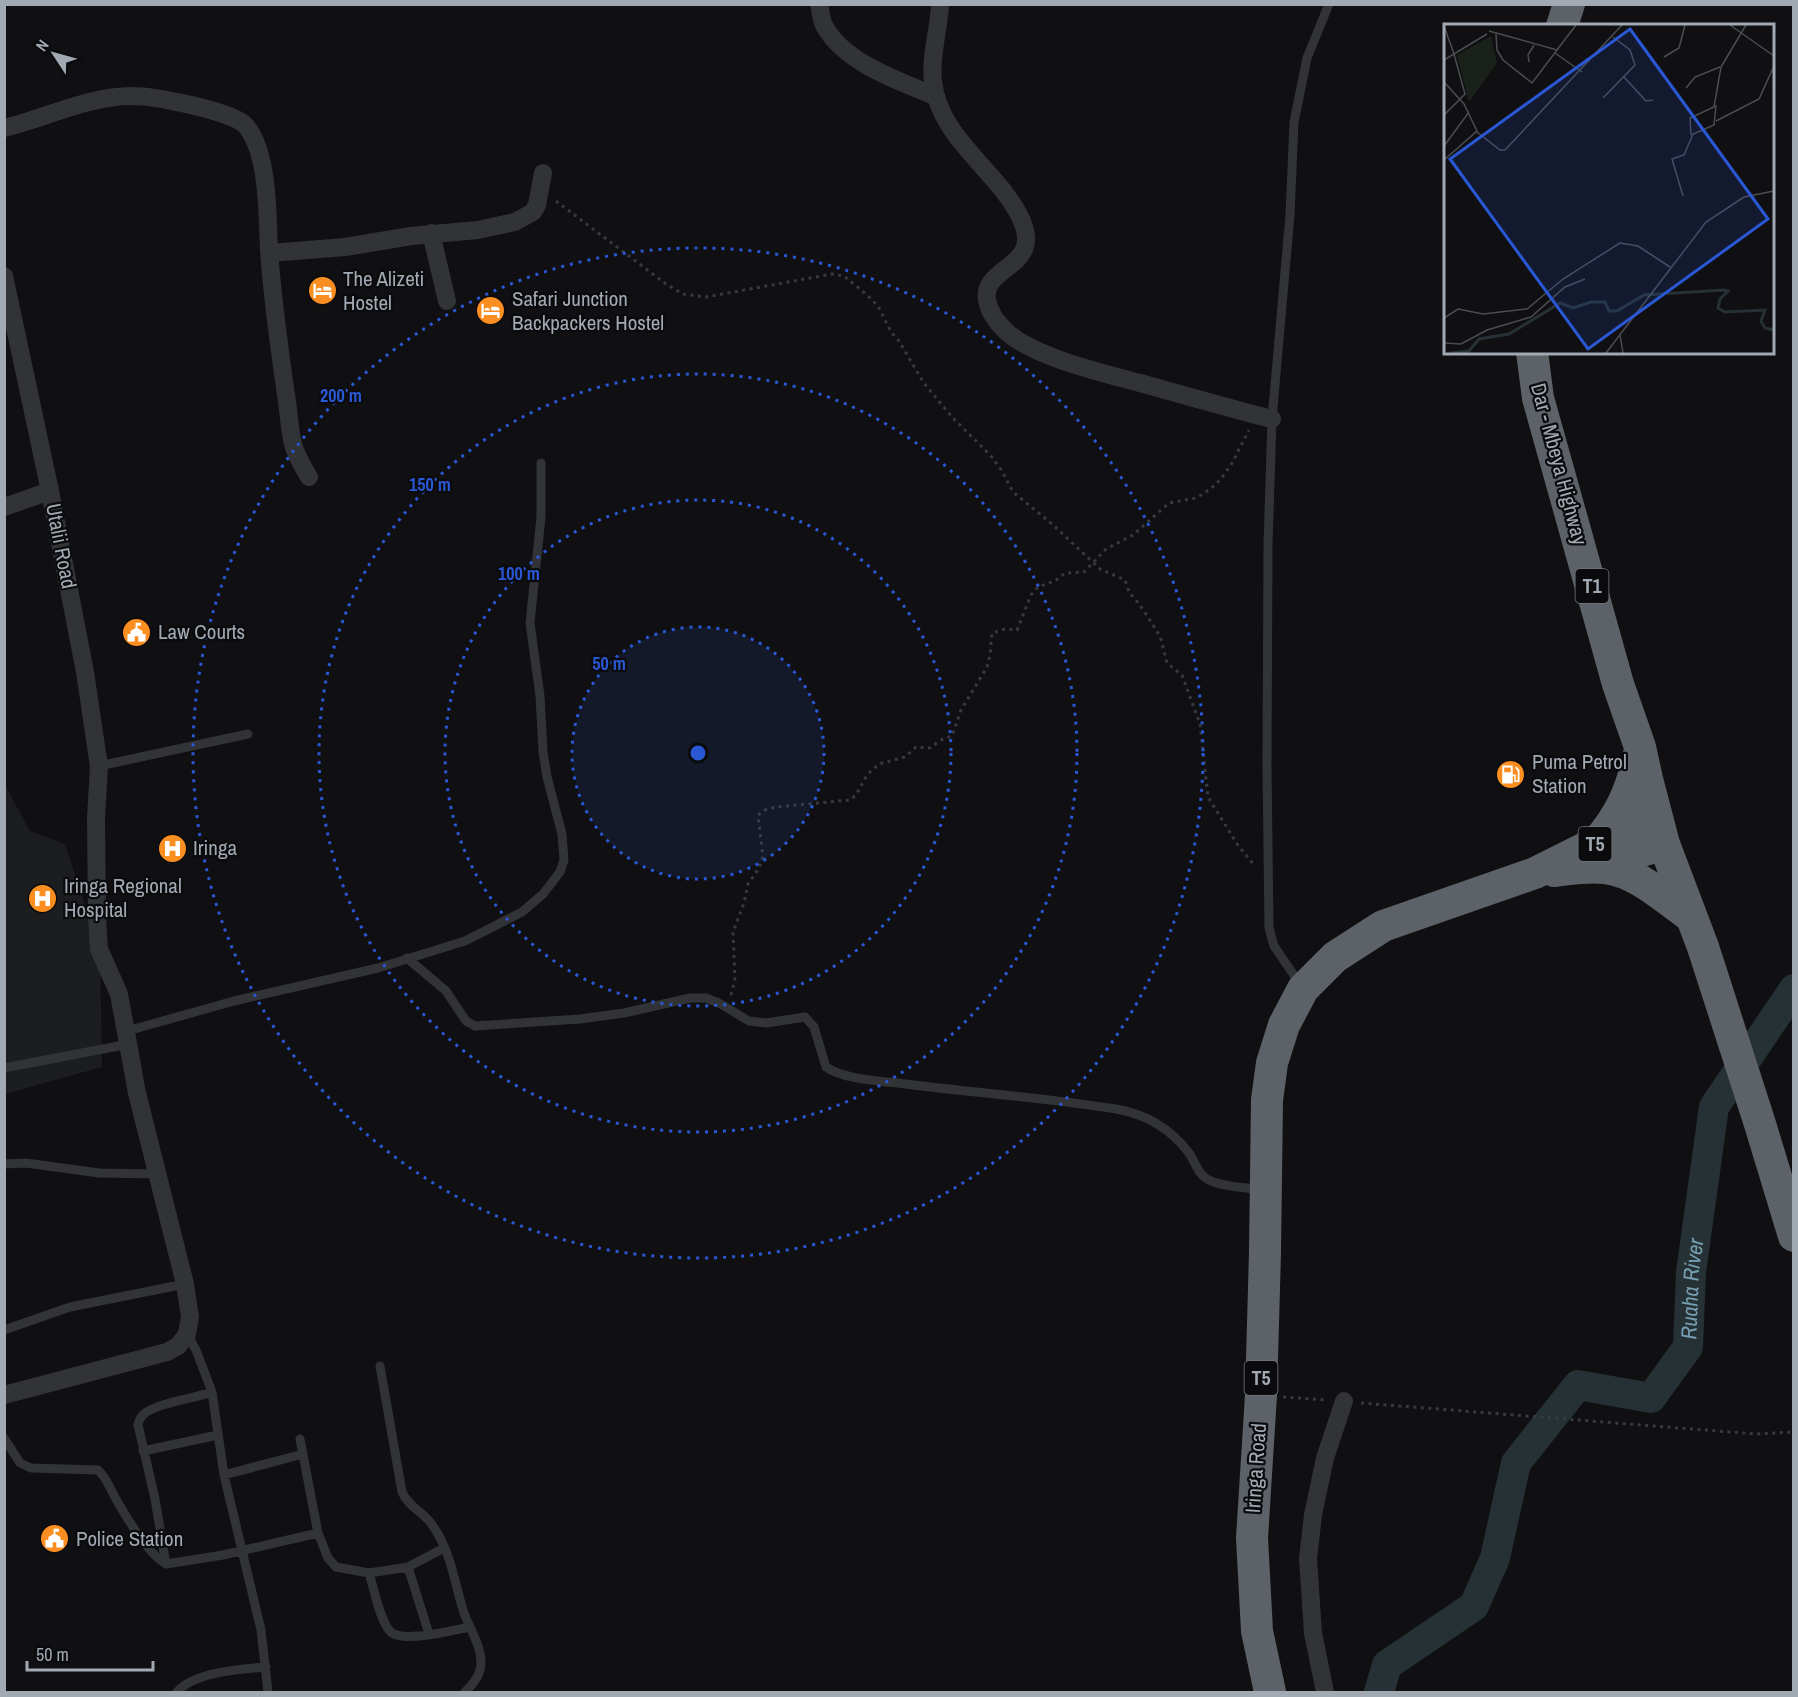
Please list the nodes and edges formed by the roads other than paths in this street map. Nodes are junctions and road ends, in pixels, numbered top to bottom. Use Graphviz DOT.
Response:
graph roads {
  1 [pos="819,4"];
  2 [pos="940,4"];
  3 [pos="1329,4"];
  4 [pos="1569,4"];
  5 [pos="1563,24"];
  6 [pos="935,96"];
  7 [pos="4,128"];
  8 [pos="542,182"];
  9 [pos="430,234"];
  10 [pos="270,253"];
  11 [pos="4,276"];
  12 [pos="447,301"];
  13 [pos="8,309"];
  14 [pos="1532,354"];
  15 [pos="1264,417"];
  16 [pos="541,463"];
  17 [pos="309,477"];
  18 [pos="50,491"];
  19 [pos="4,507"];
  20 [pos="248,734"];
  21 [pos="1640,747"];
  22 [pos="99,766"];
  23 [pos="1660,831"];
  24 [pos="1591,856"];
  25 [pos="1690,916"];
  26 [pos="407,958"];
  27 [pos="1303,989"];
  28 [pos="128,1038"];
  29 [pos="4,1068"];
  30 [pos="4,1164"];
  31 [pos="157,1174"];
  32 [pos="1266,1191"];
  33 [pos="1794,1236"];
  34 [pos="185,1284"];
  35 [pos="4,1330"];
  36 [pos="187,1334"];
  37 [pos="380,1366"];
  38 [pos="212,1392"];
  39 [pos="5,1395"];
  40 [pos="1344,1401"];
  41 [pos="218,1435"];
  42 [pos="4,1438"];
  43 [pos="300,1439"];
  44 [pos="143,1451"];
  45 [pos="303,1454"];
  46 [pos="224,1475"];
  47 [pos="318,1533"];
  48 [pos="444,1548"];
  49 [pos="242,1550"];
  50 [pos="166,1564"];
  51 [pos="408,1567"];
  52 [pos="369,1573"];
  53 [pos="470,1627"];
  54 [pos="429,1634"];
  55 [pos="266,1667"];
  56 [pos="177,1692"];
  57 [pos="268,1692"];
  58 [pos="465,1692"];
  59 [pos="1270,1692"];
  60 [pos="1324,1692"];
  1 -- 6 [label="street"];
  2 -- 6 [label="street"];
  3 -- 15 [label="lane"];
  4 -- 5 [label="highway"];
  6 -- 15 [label="street"];
  7 -- 10 [label="street"];
  8 -- 9 [label="street"];
  9 -- 10 [label="street"];
  9 -- 12 [label="street"];
  10 -- 17 [label="street"];
  11 -- 13 [label="street, Utalii Road"];
  13 -- 18 [label="street, Utalii Road"];
  14 -- 21 [label="highway, Dar - Mbeya Highway / T1"];
  15 -- 27 [label="lane"];
  16 -- 26 [label="lane"];
  18 -- 19 [label="street"];
  18 -- 22 [label="street, Utalii Road"];
  20 -- 22 [label="lane"];
  21 -- 23 [label="highway, Dar - Mbeya Highway / T1"];
  21 -- 24 [label="highway"];
  22 -- 28 [label="street, Utalii Road"];
  23 -- 24 [label="highway, T5"];
  23 -- 25 [label="highway, T1"];
  24 -- 25 [label="highway"];
  24 -- 27 [label="highway, T5"];
  25 -- 33 [label="highway, T1"];
  26 -- 28 [label="lane"];
  26 -- 32 [label="lane"];
  27 -- 32 [label="highway, Iringa Road / T5"];
  28 -- 29 [label="lane"];
  28 -- 31 [label="street, Utalii Road"];
  30 -- 31 [label="lane"];
  31 -- 34 [label="street, Utalii Road"];
  32 -- 59 [label="highway, Iringa Road / T5"];
  34 -- 35 [label="lane"];
  34 -- 36 [label="street, Utalii Road"];
  36 -- 38 [label="lane"];
  36 -- 39 [label="street"];
  37 -- 48 [label="lane"];
  38 -- 41 [label="lane"];
  38 -- 44 [label="lane"];
  40 -- 60 [label="street"];
  41 -- 44 [label="lane"];
  41 -- 46 [label="lane"];
  42 -- 50 [label="lane"];
  43 -- 45 [label="lane"];
  44 -- 50 [label="lane"];
  45 -- 46 [label="lane"];
  45 -- 47 [label="lane"];
  46 -- 49 [label="lane"];
  47 -- 49 [label="lane"];
  47 -- 52 [label="lane"];
  48 -- 51 [label="lane"];
  48 -- 53 [label="lane"];
  49 -- 50 [label="lane"];
  49 -- 55 [label="lane"];
  51 -- 52 [label="lane"];
  51 -- 54 [label="lane"];
  52 -- 54 [label="lane"];
  53 -- 54 [label="lane"];
  53 -- 58 [label="lane"];
  55 -- 56 [label="lane"];
  55 -- 57 [label="lane"];
}
